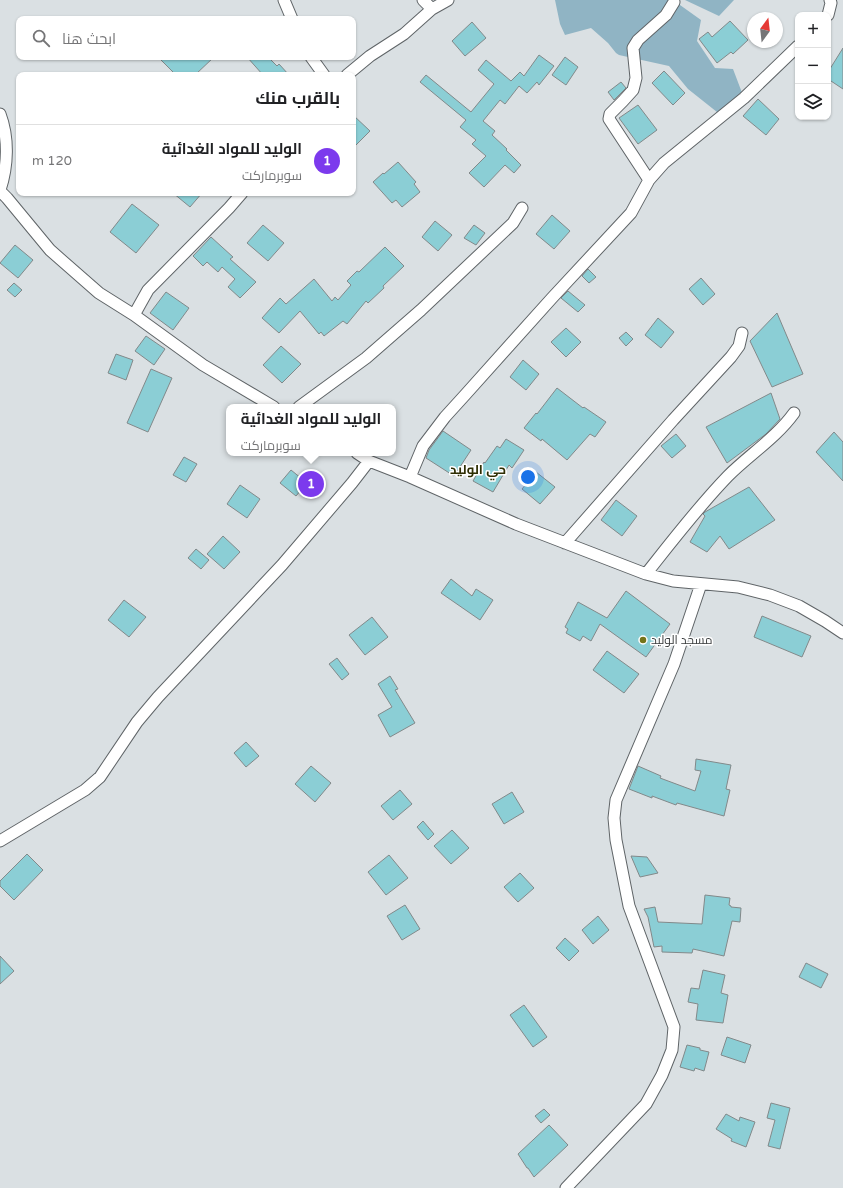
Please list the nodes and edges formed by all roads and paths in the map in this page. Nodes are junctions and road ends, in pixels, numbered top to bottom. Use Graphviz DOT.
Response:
graph roads {
  1 [pos="284,0"];
  2 [pos="423,0"];
  3 [pos="448,0"];
  4 [pos="830,0"];
  5 [pos="674,2"];
  6 [pos="432,9"];
  7 [pos="829,12"];
  8 [pos="291,16"];
  9 [pos="796,48"];
  10 [pos="313,60"];
  11 [pos="322,72"];
  12 [pos="351,72"];
  13 [pos="0,114"];
  14 [pos="649,180"];
  15 [pos="0,190"];
  16 [pos="239,196"];
  17 [pos="522,208"];
  18 [pos="134,315"];
  19 [pos="742,333"];
  20 [pos="269,404"];
  21 [pos="303,404"];
  22 [pos="794,413"];
  23 [pos="362,456"];
  24 [pos="369,460"];
  25 [pos="410,476"];
  26 [pos="565,543"];
  27 [pos="646,574"];
  28 [pos="701,584"];
  29 [pos="843,633"];
  30 [pos="0,842"];
  31 [pos="566,1188"];
  1 -- 8 [label="street"];
  2 -- 6 [label="street"];
  3 -- 6 [label="street"];
  4 -- 7 [label="street"];
  5 -- 14 [label="street"];
  6 -- 12 [label="street"];
  9 -- 14 [label="street"];
  10 -- 11 [label="street"];
  13 -- 15 [label="street"];
  14 -- 25 [label="street"];
  15 -- 18 [label="street"];
  16 -- 18 [label="street"];
  17 -- 21 [label="street"];
  18 -- 20 [label="street"];
  19 -- 26 [label="street"];
  22 -- 27 [label="street"];
  23 -- 24 [label="street"];
  24 -- 25 [label="street"];
  24 -- 30 [label="street"];
  25 -- 26 [label="street"];
  26 -- 27 [label="street"];
  27 -- 28 [label="street"];
  28 -- 29 [label="street"];
  28 -- 31 [label="street"];
}
